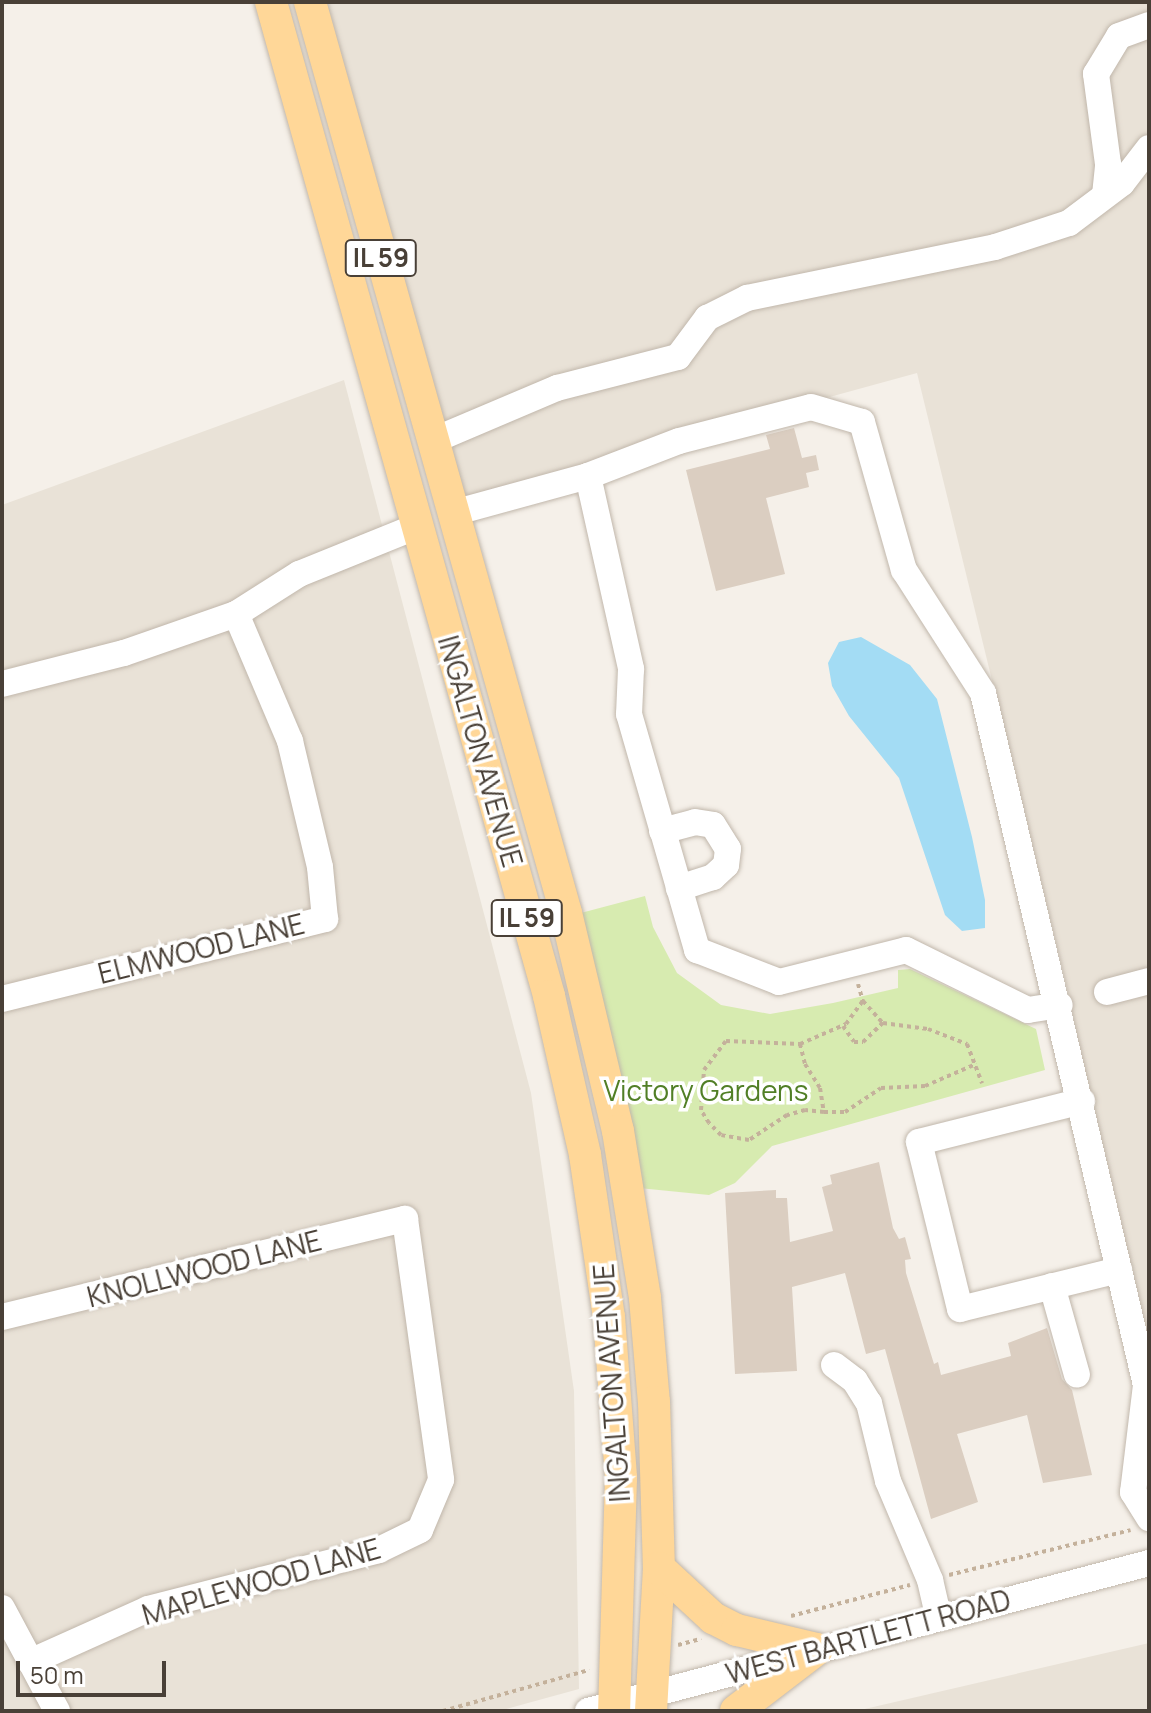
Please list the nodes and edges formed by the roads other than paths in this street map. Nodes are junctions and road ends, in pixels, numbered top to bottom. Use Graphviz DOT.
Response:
graph roads {
  1 [pos="271,2"];
  2 [pos="310,2"];
  3 [pos="1149,25"];
  4 [pos="1149,148"];
  5 [pos="1105,195"];
  6 [pos="432,441"];
  7 [pos="588,476"];
  8 [pos="453,513"];
  9 [pos="418,526"];
  10 [pos="236,614"];
  11 [pos="2,684"];
  12 [pos="662,831"];
  13 [pos="679,888"];
  14 [pos="1149,981"];
  15 [pos="1107,992"];
  16 [pos="2,999"];
  17 [pos="1060,1005"];
  18 [pos="1082,1101"];
  19 [pos="405,1219"];
  20 [pos="1119,1270"];
  21 [pos="1052,1286"];
  22 [pos="2,1317"];
  23 [pos="834,1365"];
  24 [pos="1077,1375"];
  25 [pos="1137,1444"];
  26 [pos="1149,1468"];
  27 [pos="1142,1524"];
  28 [pos="1149,1563"];
  29 [pos="659,1568"];
  30 [pos="2,1608"];
  31 [pos="938,1616"];
  32 [pos="817,1649"];
  33 [pos="30,1662"];
  34 [pos="652,1702"];
  35 [pos="605,1709"];
  36 [pos="57,1711"];
  37 [pos="736,1711"];
  1 -- 9 [label="main road, INGALTON AVENUE / IL 59"];
  2 -- 6 [label="main road, INGALTON AVENUE / IL 59"];
  3 -- 5 [label="street"];
  4 -- 5 [label="street"];
  5 -- 6 [label="street"];
  6 -- 8 [label="main road, INGALTON AVENUE / IL 59"];
  7 -- 8 [label="street"];
  7 -- 12 [label="street"];
  7 -- 17 [label="street"];
  8 -- 9 [label="main road"];
  8 -- 29 [label="main road, INGALTON AVENUE / IL 59"];
  9 -- 10 [label="street"];
  9 -- 35 [label="main road, INGALTON AVENUE / IL 59"];
  10 -- 11 [label="street"];
  10 -- 16 [label="street, ELMWOOD LANE"];
  12 -- 13 [label="street"];
  12 -- 13 [label="street"];
  13 -- 17 [label="street"];
  14 -- 15 [label="street"];
  17 -- 18 [label="street"];
  18 -- 20 [label="street"];
  18 -- 21 [label="street"];
  19 -- 22 [label="street, KNOLLWOOD LANE"];
  19 -- 33 [label="street, MAPLEWOOD LANE"];
  20 -- 21 [label="street"];
  20 -- 25 [label="street"];
  21 -- 24 [label="street"];
  23 -- 31 [label="street"];
  25 -- 26 [label="street"];
  25 -- 27 [label="street"];
  28 -- 31 [label="street, WEST BARTLETT ROAD"];
  29 -- 32 [label="main road"];
  29 -- 34 [label="main road, INGALTON AVENUE / IL 59"];
  30 -- 33 [label="street"];
  31 -- 32 [label="street, WEST BARTLETT ROAD"];
  32 -- 34 [label="street, WEST BARTLETT ROAD"];
  32 -- 37 [label="main road"];
  33 -- 36 [label="street"];
  34 -- 35 [label="street, WEST BARTLETT ROAD"];
}
